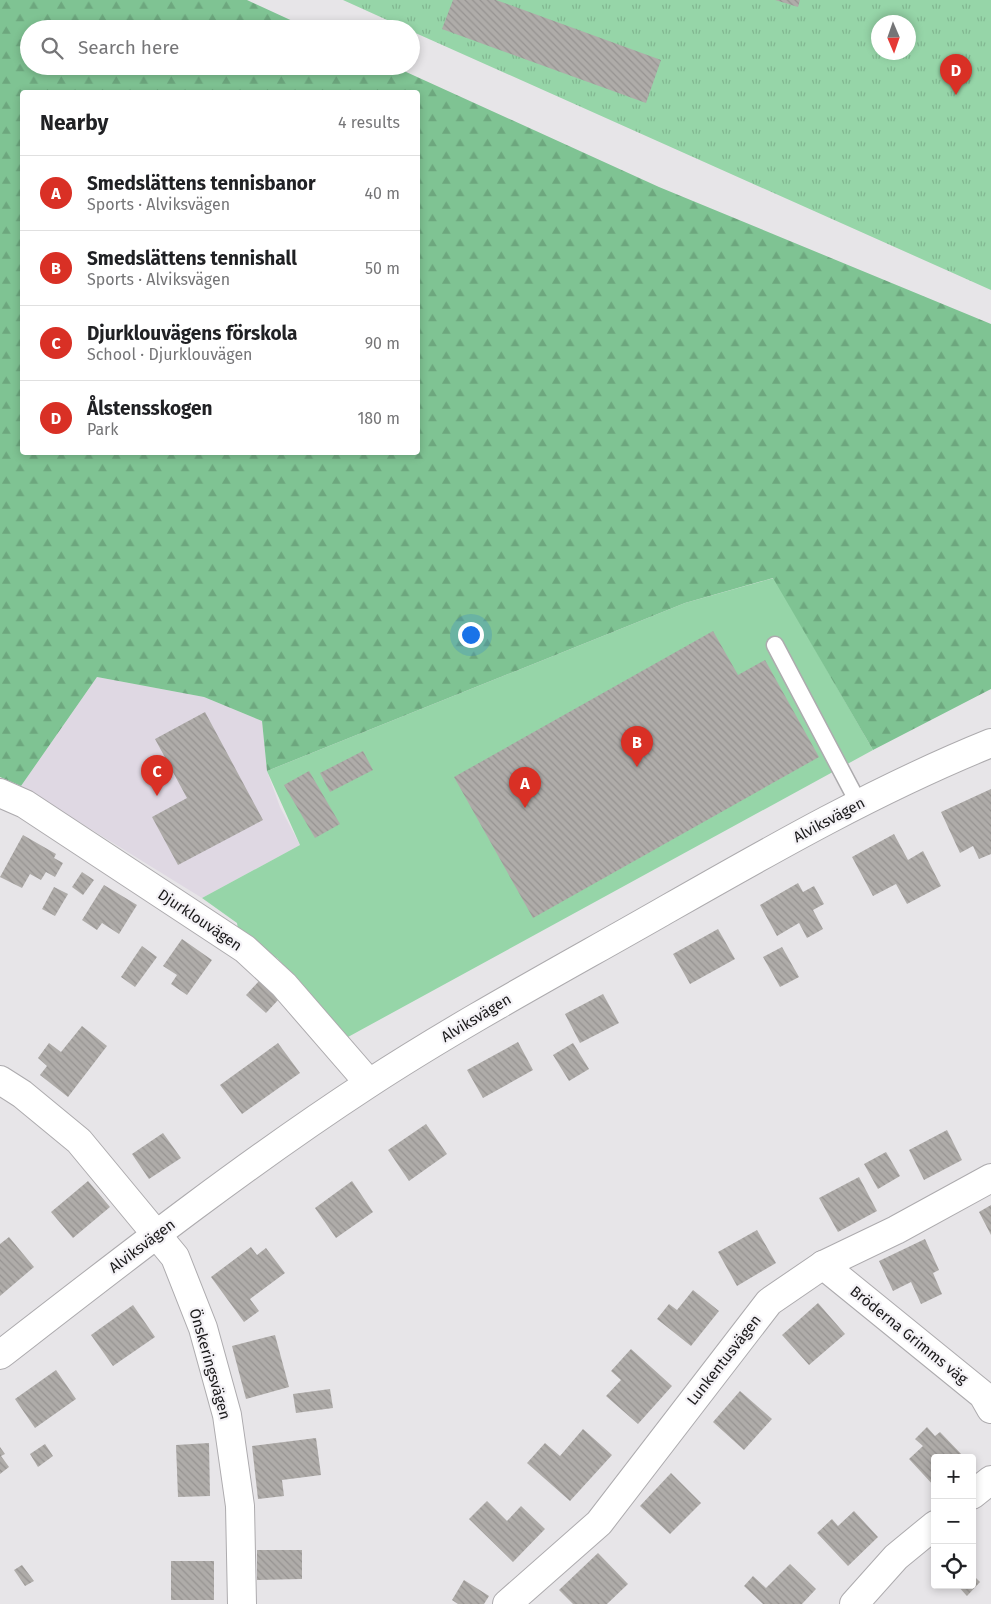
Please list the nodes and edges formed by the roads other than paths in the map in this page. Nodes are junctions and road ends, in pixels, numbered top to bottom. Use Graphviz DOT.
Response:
graph roads {
  1 [pos="774,645"];
  2 [pos="991,743"];
  3 [pos="0,793"];
  4 [pos="860,804"];
  5 [pos="0,1080"];
  6 [pos="370,1083"];
  7 [pos="991,1178"];
  8 [pos="157,1234"];
  9 [pos="823,1265"];
  10 [pos="0,1356"];
  11 [pos="991,1409"];
  12 [pos="991,1480"];
  13 [pos="976,1492"];
  14 [pos="931,1528"];
  15 [pos="242,1604"];
  16 [pos="507,1604"];
  17 [pos="854,1604"];
  1 -- 4 [label="lane"];
  2 -- 4 [label="street, Alviksvägen"];
  3 -- 6 [label="street, Djurklouvägen"];
  4 -- 6 [label="street, Alviksvägen"];
  5 -- 8 [label="street, Önskeringsvägen"];
  6 -- 8 [label="street, Alviksvägen"];
  7 -- 9 [label="street, Lunkentusvägen"];
  8 -- 10 [label="street, Alviksvägen"];
  8 -- 15 [label="street, Önskeringsvägen"];
  9 -- 11 [label="street, Bröderna Grimms väg"];
  9 -- 16 [label="street, Lunkentusvägen"];
  12 -- 13 [label="street"];
  14 -- 17 [label="street"];
}
